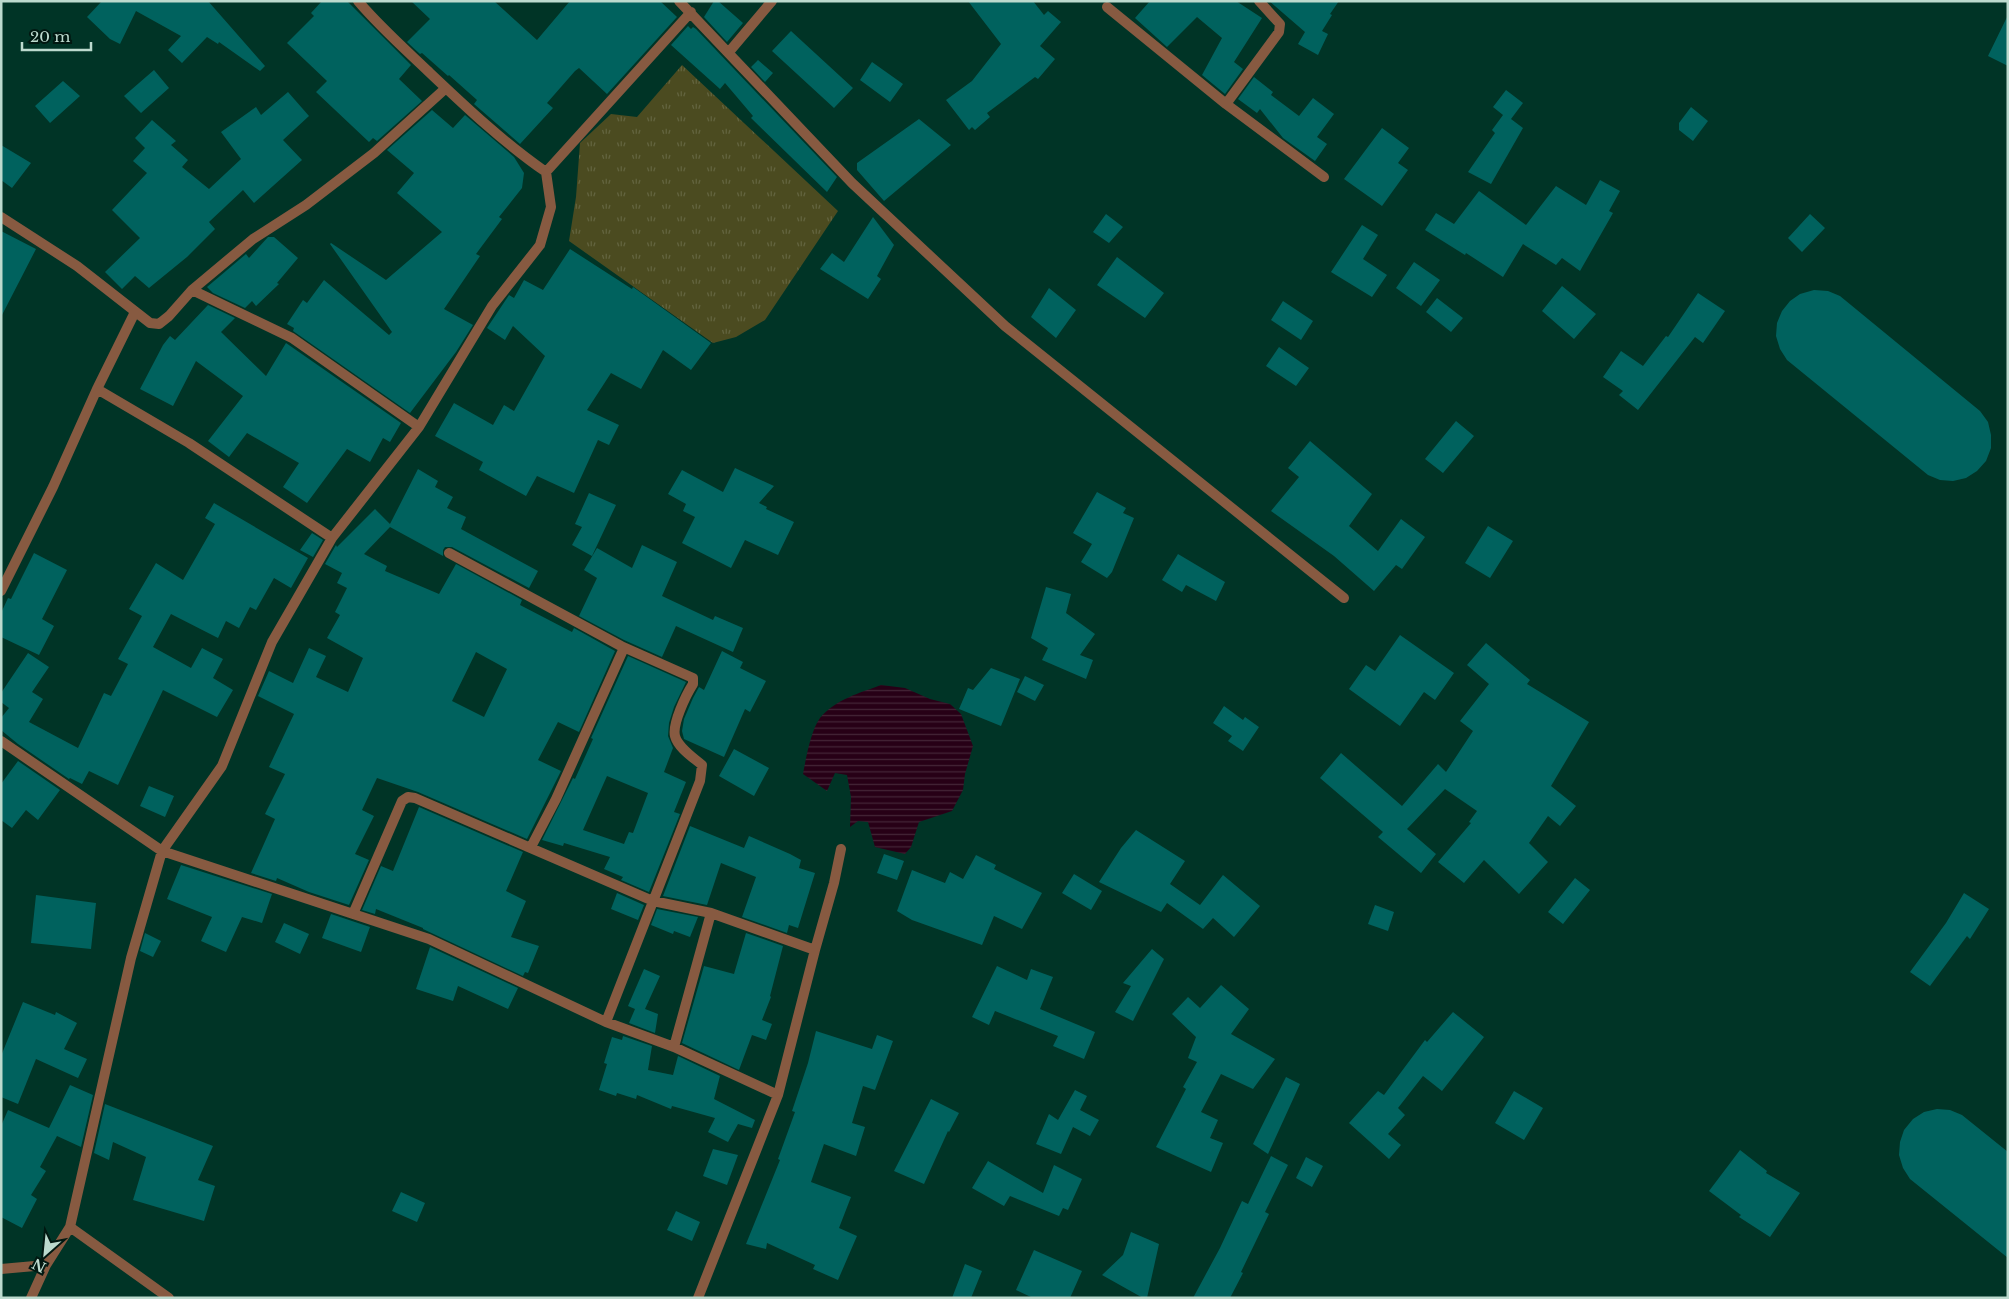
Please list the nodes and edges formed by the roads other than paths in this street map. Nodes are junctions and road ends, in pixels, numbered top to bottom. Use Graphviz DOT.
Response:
graph roads {
  1 [pos="358,1"];
  2 [pos="679,1"];
  3 [pos="772,1"];
  4 [pos="1259,1"];
  5 [pos="1107,6"];
  6 [pos="690,12"];
  7 [pos="729,52"];
  8 [pos="446,88"];
  9 [pos="1226,104"];
  10 [pos="546,172"];
  11 [pos="1324,177"];
  12 [pos="1,217"];
  13 [pos="192,290"];
  14 [pos="135,312"];
  15 [pos="97,389"];
  16 [pos="419,427"];
  17 [pos="332,538"];
  18 [pos="449,553"];
  19 [pos="1,591"];
  20 [pos="1344,598"];
  21 [pos="621,646"];
  22 [pos="1,741"];
  23 [pos="531,847"];
  24 [pos="841,849"];
  25 [pos="162,851"];
  26 [pos="653,901"];
  27 [pos="711,913"];
  28 [pos="353,914"];
  29 [pos="815,950"];
  30 [pos="606,1022"];
  31 [pos="674,1047"];
  32 [pos="778,1095"];
  33 [pos="70,1227"];
  34 [pos="46,1265"];
  35 [pos="1,1269"];
  36 [pos="31,1298"];
  37 [pos="169,1298"];
  38 [pos="698,1298"];
  1 -- 8 [label="street"];
  2 -- 6 [label="street"];
  3 -- 7 [label="street"];
  4 -- 9 [label="street"];
  5 -- 9 [label="street"];
  6 -- 7 [label="street"];
  6 -- 10 [label="street"];
  7 -- 20 [label="street"];
  8 -- 10 [label="street"];
  8 -- 13 [label="street"];
  9 -- 11 [label="street"];
  10 -- 16 [label="street"];
  12 -- 14 [label="street"];
  13 -- 14 [label="street"];
  13 -- 16 [label="street"];
  14 -- 15 [label="street"];
  15 -- 17 [label="street"];
  15 -- 19 [label="street"];
  16 -- 17 [label="street"];
  17 -- 25 [label="street"];
  18 -- 21 [label="street"];
  21 -- 23 [label="street"];
  21 -- 26 [label="street"];
  22 -- 25 [label="street"];
  23 -- 26 [label="street"];
  23 -- 28 [label="street"];
  24 -- 29 [label="street"];
  25 -- 28 [label="street"];
  25 -- 33 [label="street"];
  26 -- 27 [label="street"];
  26 -- 30 [label="street"];
  27 -- 29 [label="street"];
  27 -- 31 [label="street"];
  28 -- 30 [label="street"];
  29 -- 32 [label="street"];
  30 -- 31 [label="street"];
  31 -- 32 [label="street"];
  32 -- 38 [label="street"];
  33 -- 34 [label="street"];
  33 -- 37 [label="street"];
  34 -- 35 [label="street"];
  34 -- 36 [label="street"];
}
